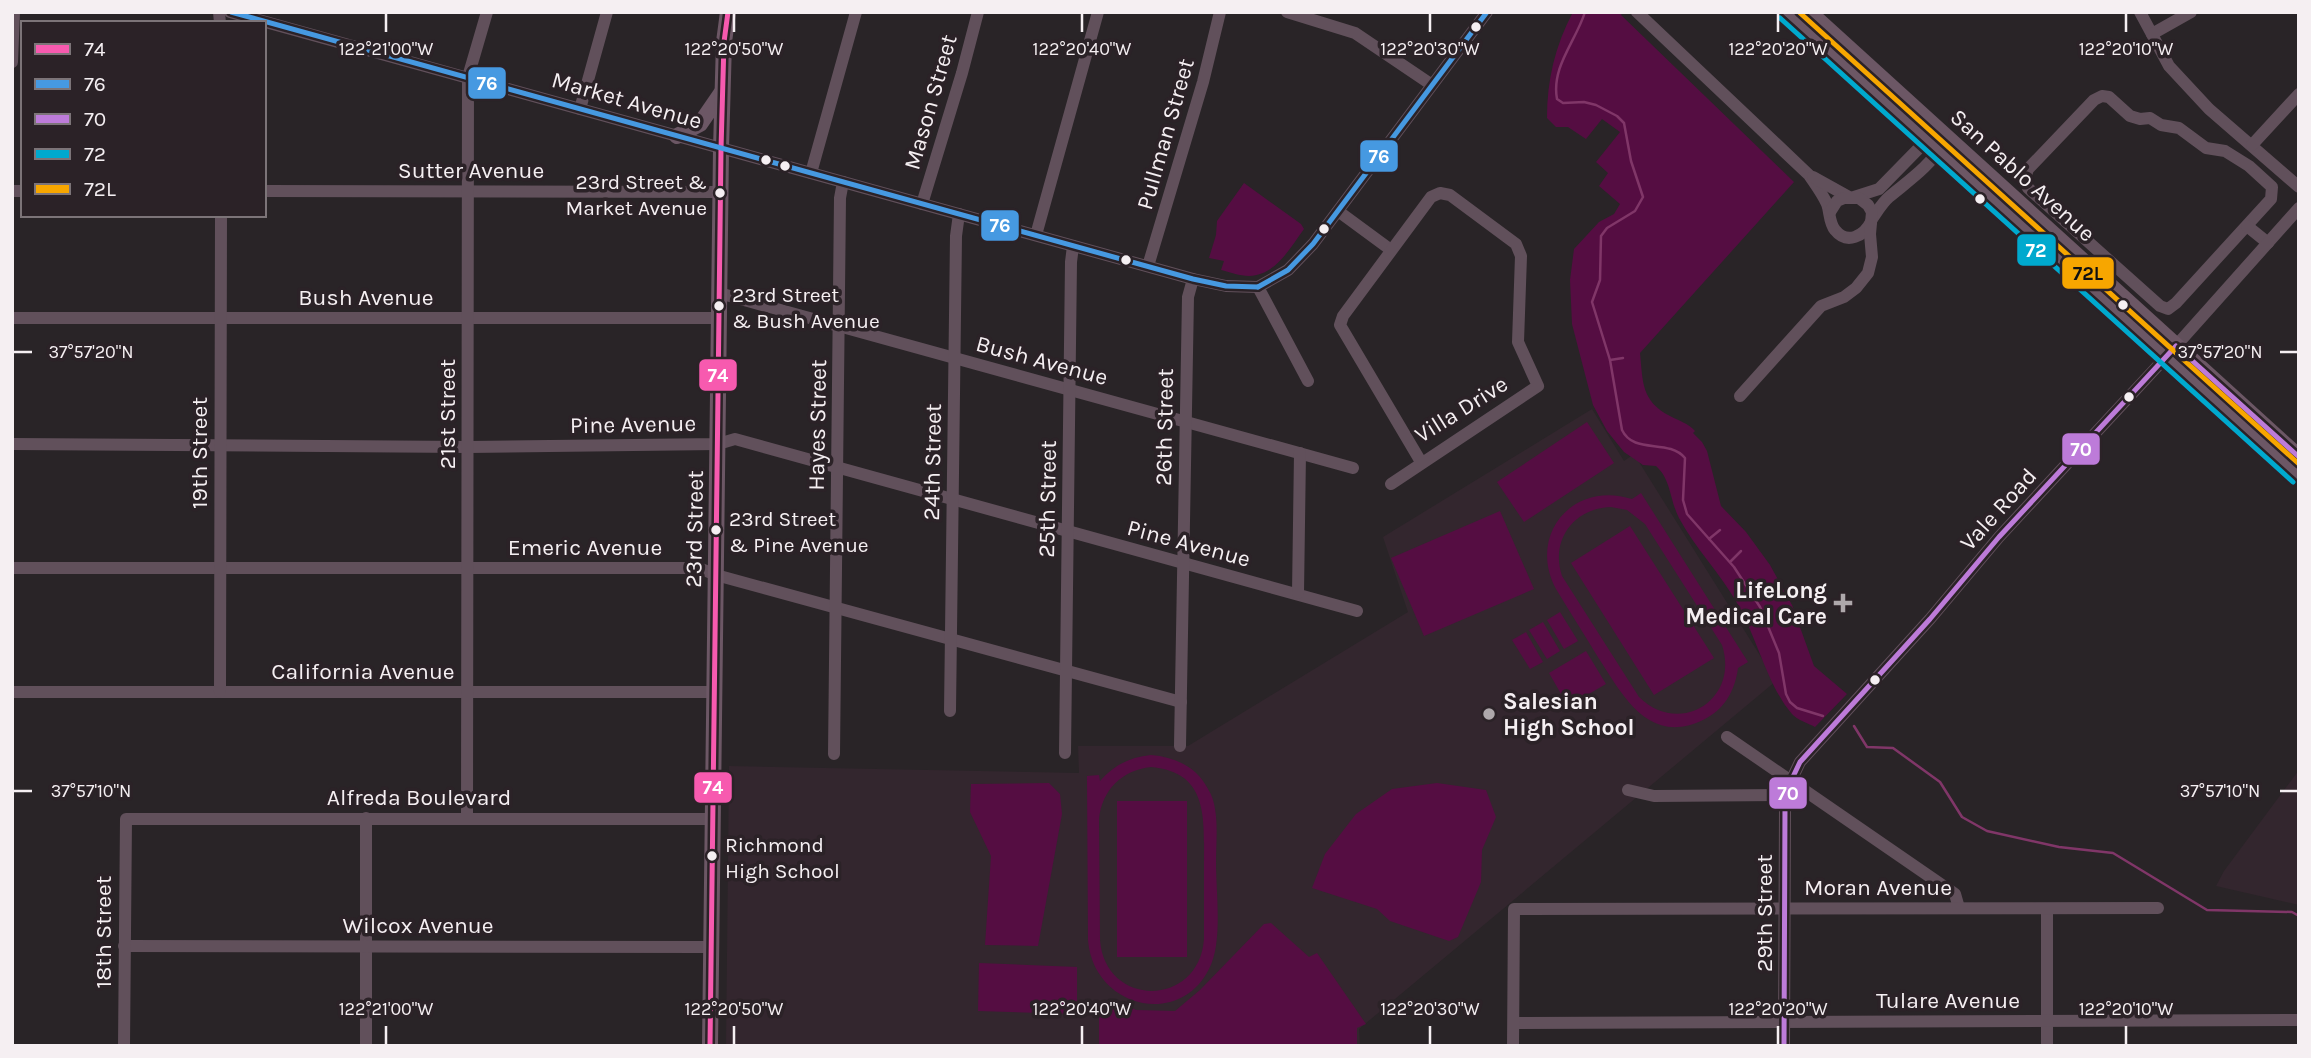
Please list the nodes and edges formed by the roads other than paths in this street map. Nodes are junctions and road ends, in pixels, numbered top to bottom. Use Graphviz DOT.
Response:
graph roads {
  1 [pos="14,12"];
  2 [pos="230,12"];
  3 [pos="487,12"];
  4 [pos="607,12"];
  5 [pos="728,12"];
  6 [pos="856,12"];
  7 [pos="978,12"];
  8 [pos="1098,12"];
  9 [pos="1220,12"];
  10 [pos="1287,12"];
  11 [pos="1487,12"];
  12 [pos="1637,12"];
  13 [pos="1786,12"];
  14 [pos="1809,12"];
  15 [pos="2140,12"];
  16 [pos="2191,12"];
  17 [pos="251,15"];
  18 [pos="1336,19"];
  19 [pos="2152,34"];
  20 [pos="12,64"];
  21 [pos="468,77"];
  22 [pos="1432,85"];
  23 [pos="722,92"];
  24 [pos="2299,94"];
  25 [pos="580,109"];
  26 [pos="677,136"];
  27 [pos="1946,136"];
  28 [pos="2252,145"];
  29 [pos="1933,146"];
  30 [pos="721,149"];
  31 [pos="811,173"];
  32 [pos="1809,175"];
  33 [pos="843,181"];
  34 [pos="2299,187"];
  35 [pos="266,191"];
  36 [pos="468,191"];
  37 [pos="721,191"];
  38 [pos="1851,197"];
  39 [pos="922,204"];
  40 [pos="2299,208"];
  41 [pos="1338,211"];
  42 [pos="1830,212"];
  43 [pos="959,214"];
  44 [pos="221,217"];
  45 [pos="1872,221"];
  46 [pos="2247,226"];
  47 [pos="1036,235"];
  48 [pos="1848,237"];
  49 [pos="2268,243"];
  50 [pos="1073,246"];
  51 [pos="1391,250"];
  52 [pos="1148,266"];
  53 [pos="1868,273"];
  54 [pos="1193,279"];
  55 [pos="1258,287"];
  56 [pos="719,293"];
  57 [pos="12,318"];
  58 [pos="220,318"];
  59 [pos="468,318"];
  60 [pos="719,318"];
  61 [pos="839,326"];
  62 [pos="2171,351"];
  63 [pos="955,357"];
  64 [pos="1308,380"];
  65 [pos="1069,389"];
  66 [pos="1740,396"];
  67 [pos="1185,421"];
  68 [pos="12,444"];
  69 [pos="718,444"];
  70 [pos="220,446"];
  71 [pos="468,447"];
  72 [pos="1300,453"];
  73 [pos="2299,457"];
  74 [pos="1421,462"];
  75 [pos="837,468"];
  76 [pos="1353,468"];
  77 [pos="2299,476"];
  78 [pos="1391,484"];
  79 [pos="953,500"];
  80 [pos="1068,532"];
  81 [pos="1183,564"];
  82 [pos="12,568"];
  83 [pos="468,568"];
  84 [pos="220,569"];
  85 [pos="716,575"];
  86 [pos="1298,593"];
  87 [pos="836,608"];
  88 [pos="1357,611"];
  89 [pos="951,640"];
  90 [pos="1066,671"];
  91 [pos="12,692"];
  92 [pos="220,692"];
  93 [pos="468,692"];
  94 [pos="715,692"];
  95 [pos="1181,702"];
  96 [pos="950,711"];
  97 [pos="1727,737"];
  98 [pos="1180,746"];
  99 [pos="1065,753"];
  100 [pos="834,754"];
  101 [pos="1791,781"];
  102 [pos="1628,790"];
  103 [pos="1788,795"];
  104 [pos="366,818"];
  105 [pos="467,818"];
  106 [pos="126,819"];
  107 [pos="713,819"];
  108 [pos="1959,908"];
  109 [pos="2158,908"];
  110 [pos="1785,909"];
  111 [pos="2047,909"];
  112 [pos="124,946"];
  113 [pos="366,946"];
  114 [pos="711,947"];
  115 [pos="2299,1020"];
  116 [pos="1784,1021"];
  117 [pos="2047,1021"];
  118 [pos="1514,1023"];
  119 [pos="124,1046"];
  120 [pos="366,1046"];
  121 [pos="710,1046"];
  122 [pos="1513,1046"];
  123 [pos="1784,1046"];
  124 [pos="2047,1046"];
  1 -- 20 [label="street"];
  2 -- 17 [label="street, Market Avenue"];
  3 -- 21 [label="street, 21st Street"];
  4 -- 25 [label="street"];
  5 -- 23 [label="main road, 23rd Street"];
  6 -- 31 [label="street"];
  7 -- 39 [label="street, Mason Street"];
  8 -- 47 [label="street"];
  9 -- 52 [label="street, Pullman Street"];
  10 -- 18 [label="street"];
  11 -- 22 [label="street"];
  12 -- 32 [label="street"];
  13 -- 29 [label="main road, San Pablo Avenue"];
  14 -- 27 [label="main road, San Pablo Avenue"];
  15 -- 19 [label="street"];
  16 -- 19 [label="street"];
  17 -- 21 [label="street, Market Avenue"];
  18 -- 22 [label="street"];
  19 -- 28 [label="street"];
  21 -- 25 [label="street, Market Avenue"];
  21 -- 36 [label="street, 21st Street"];
  22 -- 41 [label="street"];
  23 -- 26 [label="main road"];
  23 -- 30 [label="main road, 23rd Street"];
  24 -- 28 [label="street"];
  25 -- 26 [label="street, Market Avenue"];
  26 -- 30 [label="street, Market Avenue"];
  27 -- 29 [label="street"];
  27 -- 62 [label="main road, San Pablo Avenue"];
  28 -- 34 [label="street"];
  29 -- 38 [label="street"];
  29 -- 45 [label="street"];
  29 -- 62 [label="main road, San Pablo Avenue"];
  30 -- 31 [label="street, Market Avenue"];
  30 -- 37 [label="main road, 23rd Street"];
  31 -- 33 [label="street, Market Avenue"];
  32 -- 38 [label="street"];
  32 -- 42 [label="street"];
  33 -- 39 [label="street, Market Avenue"];
  33 -- 61 [label="street, Hayes Street"];
  35 -- 36 [label="street, Sutter Avenue"];
  36 -- 37 [label="street, Sutter Avenue"];
  36 -- 59 [label="street, 21st Street"];
  37 -- 56 [label="main road, 23rd Street"];
  38 -- 42 [label="street"];
  38 -- 45 [label="street"];
  39 -- 43 [label="street, Market Avenue"];
  40 -- 49 [label="street, Vale Road"];
  41 -- 51 [label="street"];
  41 -- 55 [label="street"];
  42 -- 48 [label="street"];
  43 -- 47 [label="street, Market Avenue"];
  43 -- 63 [label="street, 24th Street"];
  44 -- 58 [label="street, 19th Street"];
  45 -- 48 [label="street"];
  45 -- 53 [label="street"];
  46 -- 46 [label="street"];
  46 -- 49 [label="street"];
  47 -- 50 [label="street, Market Avenue"];
  48 -- 53 [label="street"];
  49 -- 62 [label="street, Vale Road"];
  50 -- 52 [label="street, Market Avenue"];
  50 -- 65 [label="street, 25th Street"];
  51 -- 74 [label="street, Villa Drive"];
  51 -- 74 [label="street, Villa Drive"];
  52 -- 54 [label="street, Market Avenue"];
  53 -- 66 [label="street"];
  54 -- 55 [label="street, Market Avenue"];
  54 -- 67 [label="street, 26th Street"];
  55 -- 64 [label="street"];
  56 -- 60 [label="main road, 23rd Street"];
  56 -- 61 [label="street, Bush Avenue"];
  57 -- 58 [label="street, Bush Avenue"];
  58 -- 59 [label="street, Bush Avenue"];
  58 -- 70 [label="street, 19th Street"];
  59 -- 60 [label="street, Bush Avenue"];
  59 -- 71 [label="street, 21st Street"];
  60 -- 69 [label="main road, 23rd Street"];
  61 -- 63 [label="street, Bush Avenue"];
  61 -- 75 [label="street, Hayes Street"];
  62 -- 73 [label="main road, San Pablo Avenue"];
  62 -- 77 [label="main road, San Pablo Avenue"];
  62 -- 101 [label="street, Vale Road"];
  63 -- 65 [label="street, Bush Avenue"];
  63 -- 79 [label="street, 24th Street"];
  65 -- 67 [label="street, Bush Avenue"];
  65 -- 80 [label="street, 25th Street"];
  67 -- 72 [label="street, Bush Avenue"];
  67 -- 81 [label="street, 26th Street"];
  68 -- 70 [label="street, Pine Avenue"];
  69 -- 71 [label="street, Pine Avenue"];
  69 -- 75 [label="street, Pine Avenue"];
  69 -- 85 [label="main road, 23rd Street"];
  70 -- 71 [label="street, Pine Avenue"];
  70 -- 84 [label="street, 19th Street"];
  71 -- 83 [label="street, 21st Street"];
  72 -- 76 [label="street, Bush Avenue"];
  72 -- 86 [label="street"];
  74 -- 78 [label="street"];
  75 -- 79 [label="street, Pine Avenue"];
  75 -- 87 [label="street, Hayes Street"];
  79 -- 80 [label="street, Pine Avenue"];
  79 -- 89 [label="street, 24th Street"];
  80 -- 81 [label="street, Pine Avenue"];
  80 -- 90 [label="street, 25th Street"];
  81 -- 86 [label="street, Pine Avenue"];
  81 -- 95 [label="street, 26th Street"];
  82 -- 84 [label="street, Emeric Avenue"];
  83 -- 84 [label="street, Emeric Avenue"];
  83 -- 85 [label="street, Emeric Avenue"];
  83 -- 93 [label="street, 21st Street"];
  84 -- 92 [label="street, 19th Street"];
  85 -- 87 [label="street, Emeric Avenue"];
  85 -- 94 [label="main road, 23rd Street"];
  86 -- 88 [label="street, Pine Avenue"];
  87 -- 89 [label="street, Emeric Avenue"];
  87 -- 100 [label="street, Hayes Street"];
  89 -- 90 [label="street, Emeric Avenue"];
  89 -- 96 [label="street, 24th Street"];
  90 -- 95 [label="street, Emeric Avenue"];
  90 -- 99 [label="street, 25th Street"];
  91 -- 92 [label="street, California Avenue"];
  92 -- 93 [label="street, California Avenue"];
  93 -- 94 [label="street, California Avenue"];
  93 -- 105 [label="street, 21st Street"];
  94 -- 107 [label="main road, 23rd Street"];
  95 -- 98 [label="street, 26th Street"];
  97 -- 101 [label="street"];
  101 -- 103 [label="street, 29th Street"];
  101 -- 108 [label="street"];
  102 -- 103 [label="street"];
  103 -- 110 [label="street, 29th Street"];
  104 -- 105 [label="street, Alfreda Boulevard"];
  104 -- 106 [label="street, Alfreda Boulevard"];
  104 -- 113 [label="street"];
  105 -- 107 [label="street, Alfreda Boulevard"];
  106 -- 112 [label="street, 18th Street"];
  107 -- 114 [label="main road, 23rd Street"];
  108 -- 110 [label="street, Moran Avenue"];
  108 -- 111 [label="street, Moran Avenue"];
  109 -- 111 [label="street, Moran Avenue"];
  110 -- 116 [label="street, 29th Street"];
  110 -- 118 [label="street, Moran Avenue"];
  111 -- 117 [label="street"];
  112 -- 113 [label="street, Wilcox Avenue"];
  112 -- 119 [label="street, 18th Street"];
  113 -- 114 [label="street, Wilcox Avenue"];
  113 -- 120 [label="street"];
  114 -- 121 [label="main road, 23rd Street"];
  115 -- 117 [label="street, Tulare Avenue"];
  116 -- 117 [label="street, Tulare Avenue"];
  116 -- 118 [label="street, Tulare Avenue"];
  116 -- 123 [label="street, 29th Street"];
  117 -- 124 [label="street"];
  118 -- 122 [label="street"];
}
